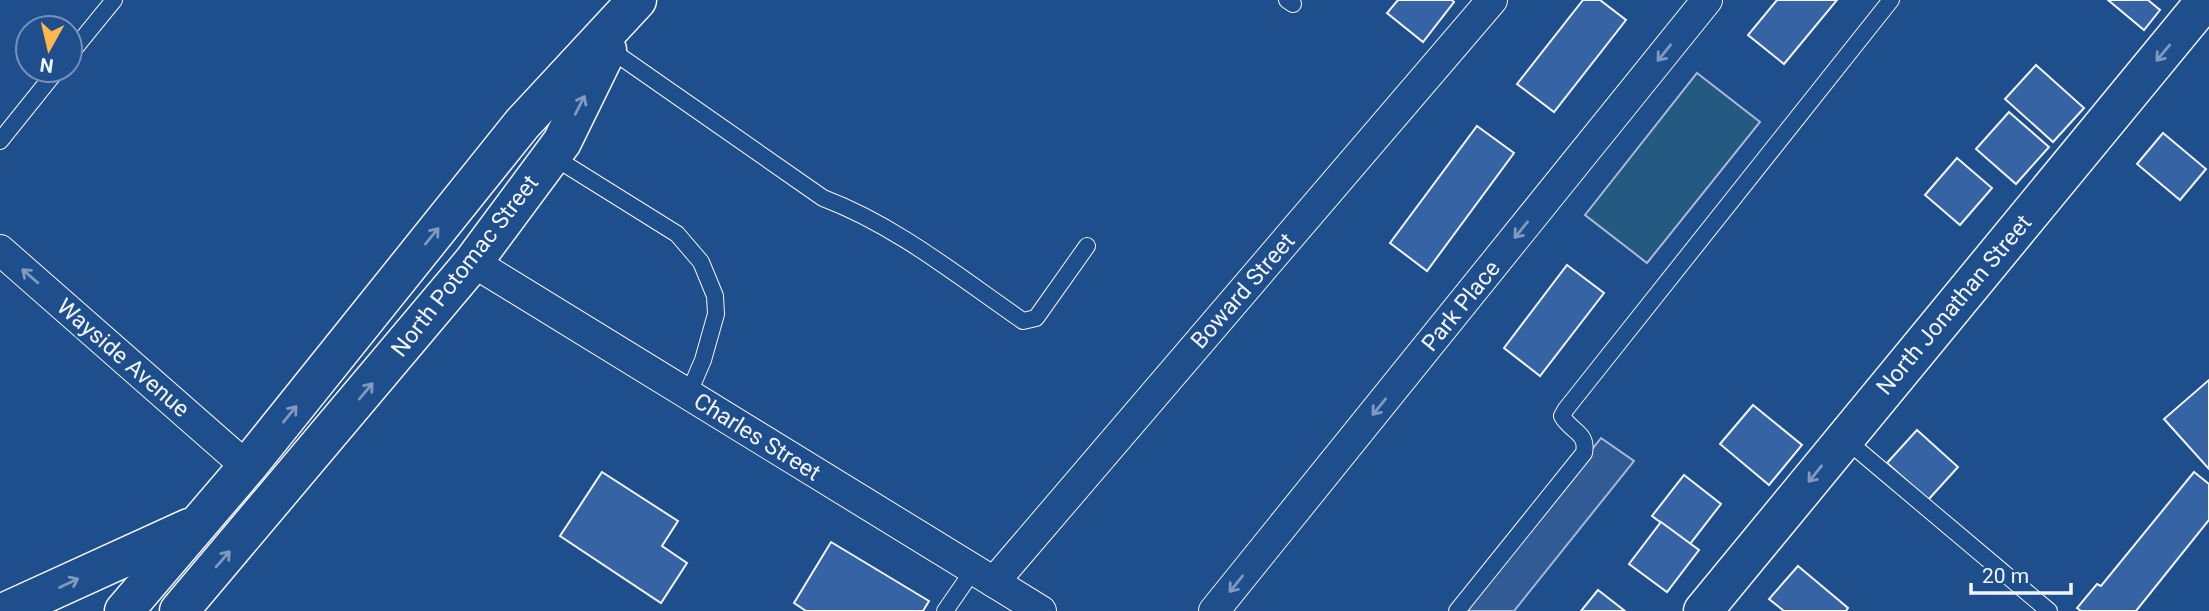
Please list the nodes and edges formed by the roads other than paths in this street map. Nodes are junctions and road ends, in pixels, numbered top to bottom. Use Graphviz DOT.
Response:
graph roads {
  1 [pos="114,0"];
  2 [pos="1492,0"];
  3 [pos="1707,0"];
  4 [pos="1891,0"];
  5 [pos="2206,0"];
  6 [pos="631,7"];
  7 [pos="84,37"];
  8 [pos="608,48"];
  9 [pos="46,84"];
  10 [pos="0,141"];
  11 [pos="552,156"];
  12 [pos="1087,246"];
  13 [pos="0,250"];
  14 [pos="473,262"];
  15 [pos="688,394"];
  16 [pos="1844,438"];
  17 [pos="247,467"];
  18 [pos="200,523"];
  19 [pos="984,576"];
  20 [pos="7,611"];
  21 [pos="124,611"];
  22 [pos="179,611"];
  23 [pos="945,611"];
  24 [pos="1041,611"];
  25 [pos="1214,611"];
  26 [pos="1457,611"];
  27 [pos="1703,611"];
  28 [pos="2049,611"];
  1 -- 7 [label="lane"];
  2 -- 19 [label="street, Boward Street"];
  3 -- 25 [label="street, Park Place, one-way"];
  4 -- 26 [label="lane"];
  5 -- 16 [label="main road, North Jonathan Street, one-way"];
  6 -- 8 [label="main road, North Potomac Street"];
  17 -- 6 [label="main road, North Potomac Street, one-way"];
  11 -- 8 [label="main road, North Potomac Street, one-way"];
  8 -- 12 [label="lane"];
  9 -- 10 [label="lane"];
  11 -- 14 [label="main road, North Potomac Street"];
  11 -- 15 [label="lane"];
  17 -- 13 [label="street, Wayside Avenue, one-way"];
  14 -- 15 [label="street, Charles Street"];
  22 -- 14 [label="main road, North Potomac Street, one-way"];
  15 -- 19 [label="street, Charles Street"];
  16 -- 27 [label="main road, North Jonathan Street, one-way"];
  16 -- 28 [label="lane"];
  17 -- 18 [label="main road, North Potomac Street"];
  20 -- 18 [label="main road, one-way"];
  18 -- 21 [label="main road, North Potomac Street"];
  19 -- 23 [label="lane"];
  19 -- 24 [label="street, Charles Street"];
}
